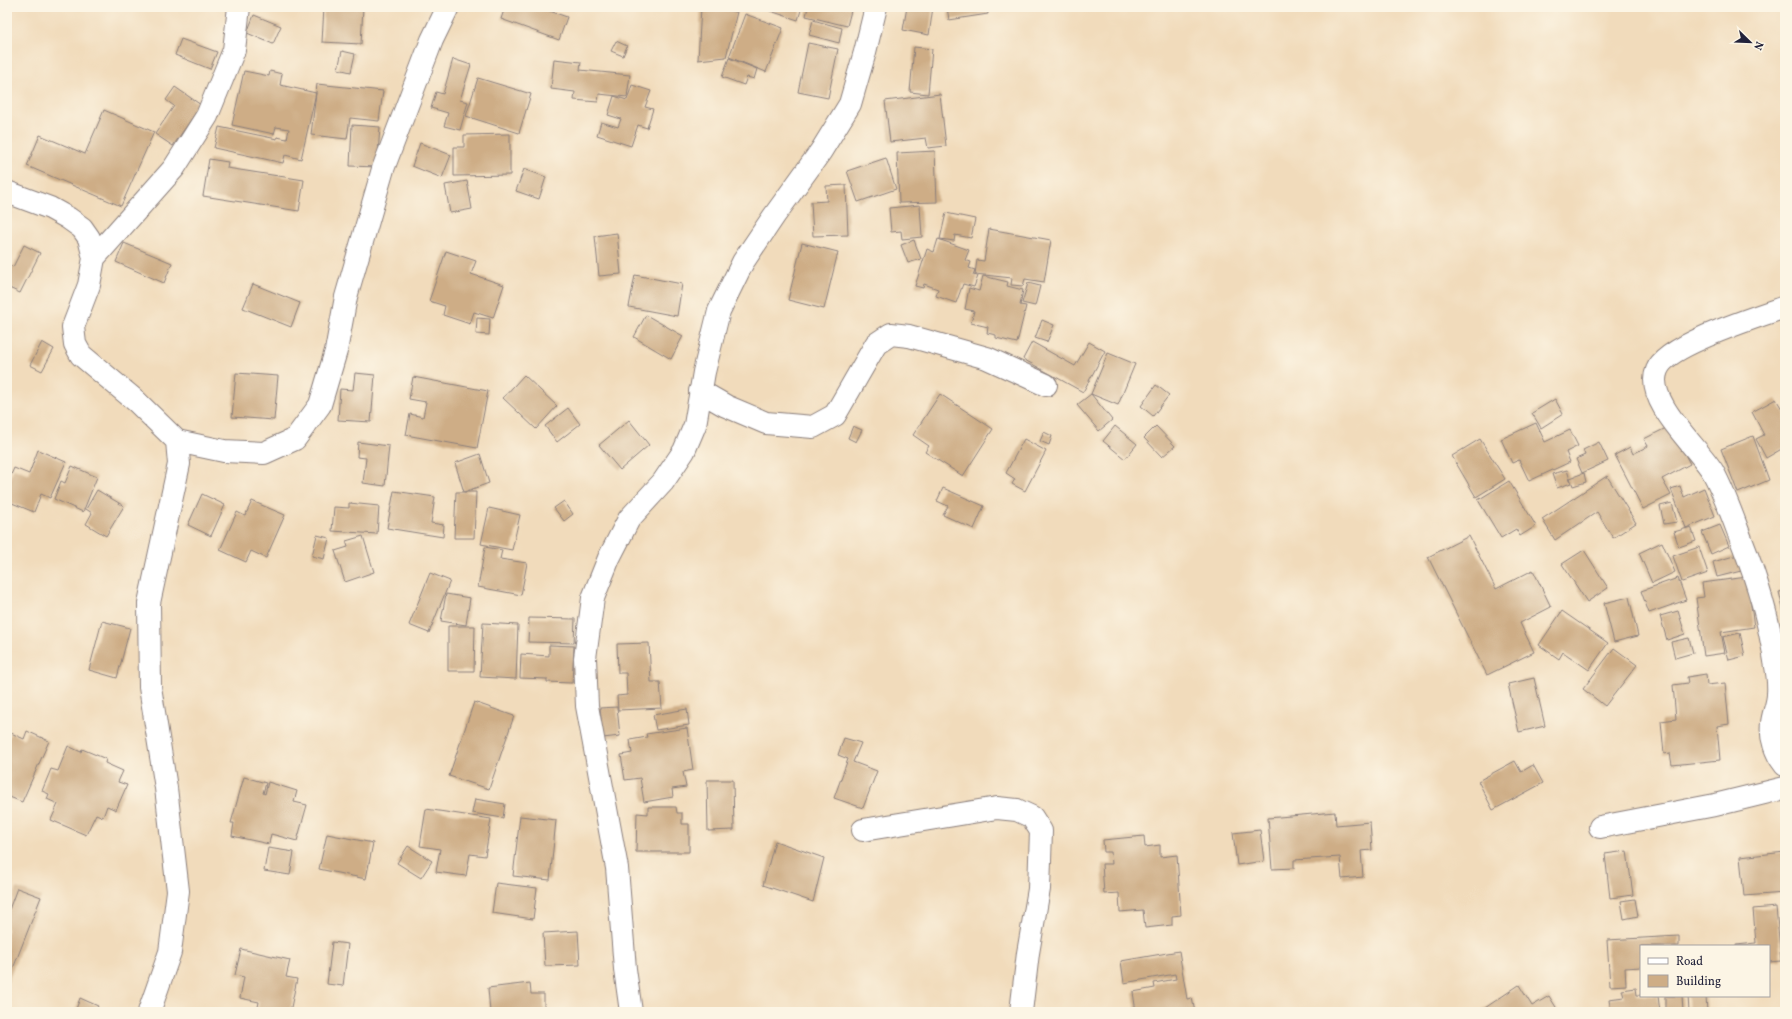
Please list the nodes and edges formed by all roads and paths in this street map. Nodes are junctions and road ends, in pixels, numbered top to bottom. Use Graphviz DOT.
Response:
graph roads {
  1 [pos="239,7"];
  2 [pos="448,7"];
  3 [pos="876,7"];
  4 [pos="7,192"];
  5 [pos="94,258"];
  6 [pos="1785,307"];
  7 [pos="1046,385"];
  8 [pos="700,392"];
  9 [pos="177,441"];
  10 [pos="1778,640"];
  11 [pos="1785,766"];
  12 [pos="1785,788"];
  13 [pos="1600,828"];
  14 [pos="863,830"];
  15 [pos="149,1012"];
  16 [pos="631,1012"];
  17 [pos="1021,1012"];
  1 -- 5 [label="street"];
  2 -- 9 [label="street"];
  3 -- 8 [label="street"];
  4 -- 5 [label="street"];
  5 -- 9 [label="street"];
  6 -- 10 [label="street"];
  7 -- 8 [label="street"];
  8 -- 16 [label="street"];
  9 -- 15 [label="street"];
  10 -- 11 [label="street"];
  12 -- 13 [label="street"];
  14 -- 17 [label="street"];
}
